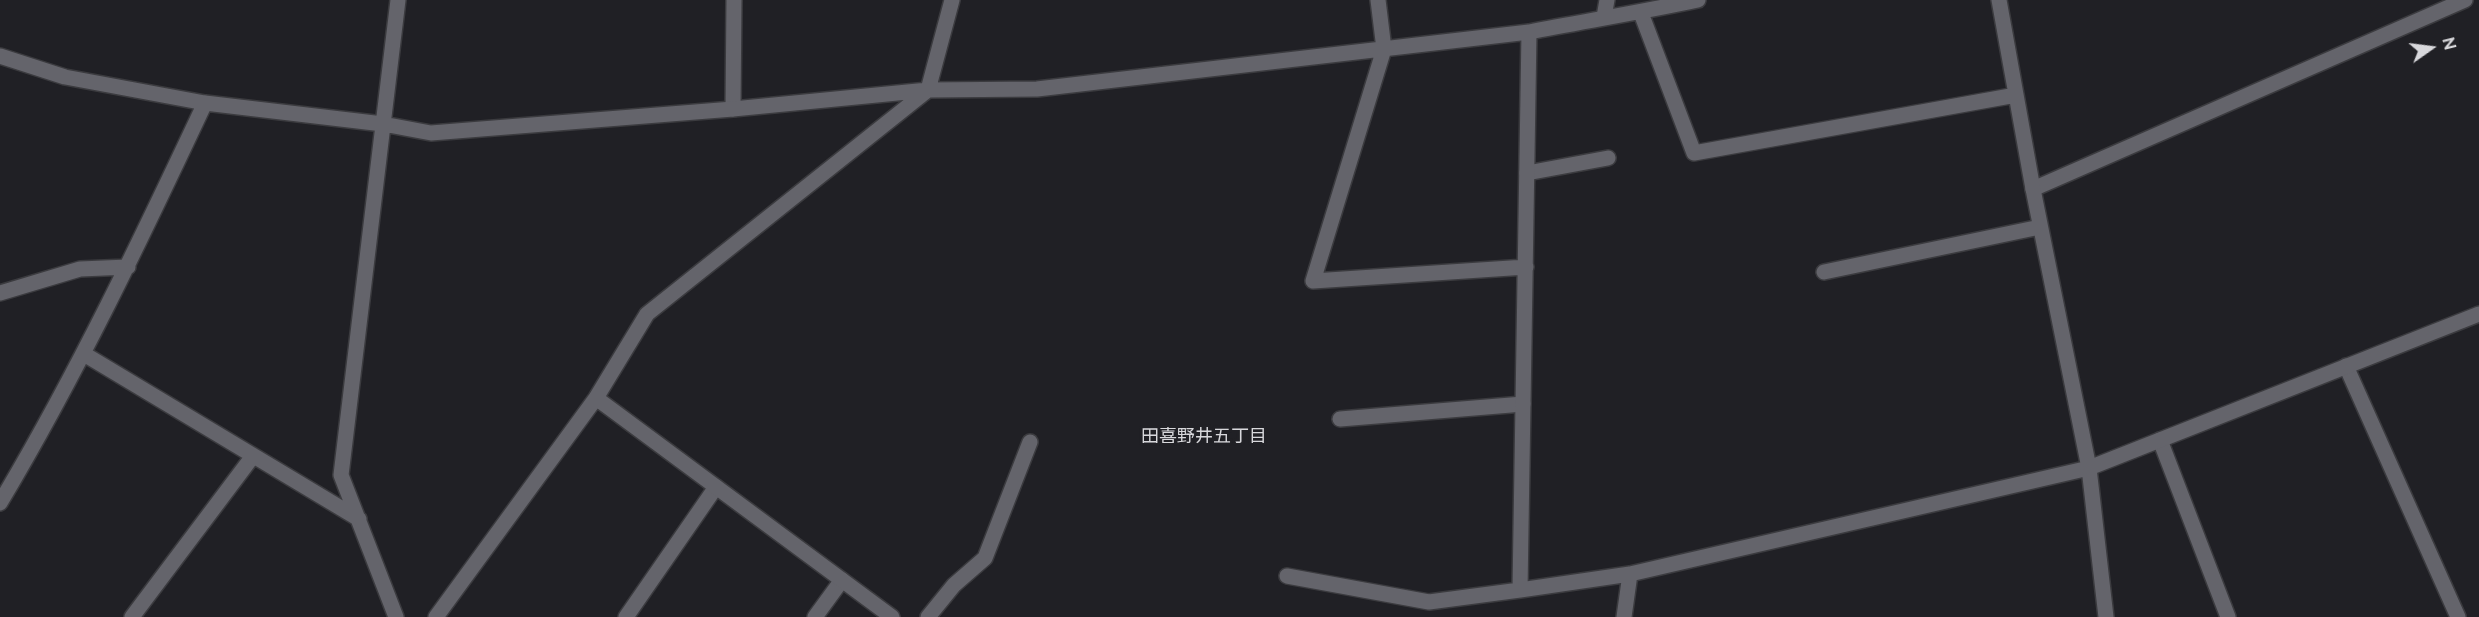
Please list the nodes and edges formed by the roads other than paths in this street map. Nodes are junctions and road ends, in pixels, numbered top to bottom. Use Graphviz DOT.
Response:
graph roads {
  1 [pos="398,0"];
  2 [pos="734,0"];
  3 [pos="952,0"];
  4 [pos="1378,0"];
  5 [pos="1607,0"];
  6 [pos="1698,0"];
  7 [pos="1999,0"];
  8 [pos="2465,0"];
  9 [pos="1641,13"];
  10 [pos="1604,17"];
  11 [pos="1530,32"];
  12 [pos="1384,49"];
  13 [pos="0,56"];
  14 [pos="928,90"];
  15 [pos="2016,95"];
  16 [pos="205,103"];
  17 [pos="733,109"];
  18 [pos="383,124"];
  19 [pos="1608,158"];
  20 [pos="1527,172"];
  21 [pos="2033,189"];
  22 [pos="2040,227"];
  23 [pos="128,267"];
  24 [pos="1526,267"];
  25 [pos="1824,272"];
  26 [pos="0,293"];
  27 [pos="2479,314"];
  28 [pos="84,354"];
  29 [pos="2346,366"];
  30 [pos="596,398"];
  31 [pos="1523,404"];
  32 [pos="1340,419"];
  33 [pos="2160,440"];
  34 [pos="1030,442"];
  35 [pos="253,456"];
  36 [pos="2089,468"];
  37 [pos="716,487"];
  38 [pos="0,503"];
  39 [pos="359,519"];
  40 [pos="1630,574"];
  41 [pos="1287,576"];
  42 [pos="842,580"];
  43 [pos="1520,590"];
  44 [pos="132,617"];
  45 [pos="396,617"];
  46 [pos="436,617"];
  47 [pos="626,617"];
  48 [pos="814,617"];
  49 [pos="892,617"];
  50 [pos="928,617"];
  51 [pos="1624,617"];
  52 [pos="2106,617"];
  53 [pos="2228,617"];
  54 [pos="2458,617"];
  1 -- 18 [label="street"];
  2 -- 17 [label="street"];
  3 -- 14 [label="street"];
  4 -- 12 [label="street"];
  5 -- 10 [label="street"];
  6 -- 9 [label="street"];
  7 -- 15 [label="street"];
  8 -- 21 [label="street"];
  9 -- 10 [label="street"];
  9 -- 15 [label="street"];
  10 -- 11 [label="street"];
  11 -- 12 [label="street"];
  11 -- 20 [label="street"];
  12 -- 14 [label="street"];
  12 -- 24 [label="street"];
  13 -- 16 [label="street"];
  14 -- 17 [label="street"];
  14 -- 30 [label="street"];
  15 -- 21 [label="street"];
  16 -- 18 [label="street"];
  16 -- 23 [label="street"];
  17 -- 18 [label="street"];
  18 -- 39 [label="street"];
  19 -- 20 [label="street"];
  20 -- 24 [label="street"];
  21 -- 22 [label="street"];
  22 -- 25 [label="street"];
  22 -- 36 [label="street"];
  23 -- 26 [label="street"];
  23 -- 28 [label="street"];
  24 -- 31 [label="street"];
  27 -- 29 [label="street"];
  28 -- 35 [label="street"];
  28 -- 38 [label="street"];
  29 -- 33 [label="street"];
  29 -- 54 [label="street"];
  30 -- 37 [label="street"];
  30 -- 46 [label="street"];
  31 -- 32 [label="street"];
  31 -- 43 [label="street"];
  33 -- 36 [label="street"];
  33 -- 53 [label="street"];
  34 -- 50 [label="street"];
  35 -- 39 [label="street"];
  35 -- 44 [label="street"];
  36 -- 40 [label="street"];
  36 -- 52 [label="street"];
  37 -- 42 [label="street"];
  37 -- 47 [label="street"];
  39 -- 45 [label="street"];
  40 -- 43 [label="street"];
  40 -- 51 [label="street"];
  41 -- 43 [label="street"];
  42 -- 48 [label="street"];
  42 -- 49 [label="street"];
}
